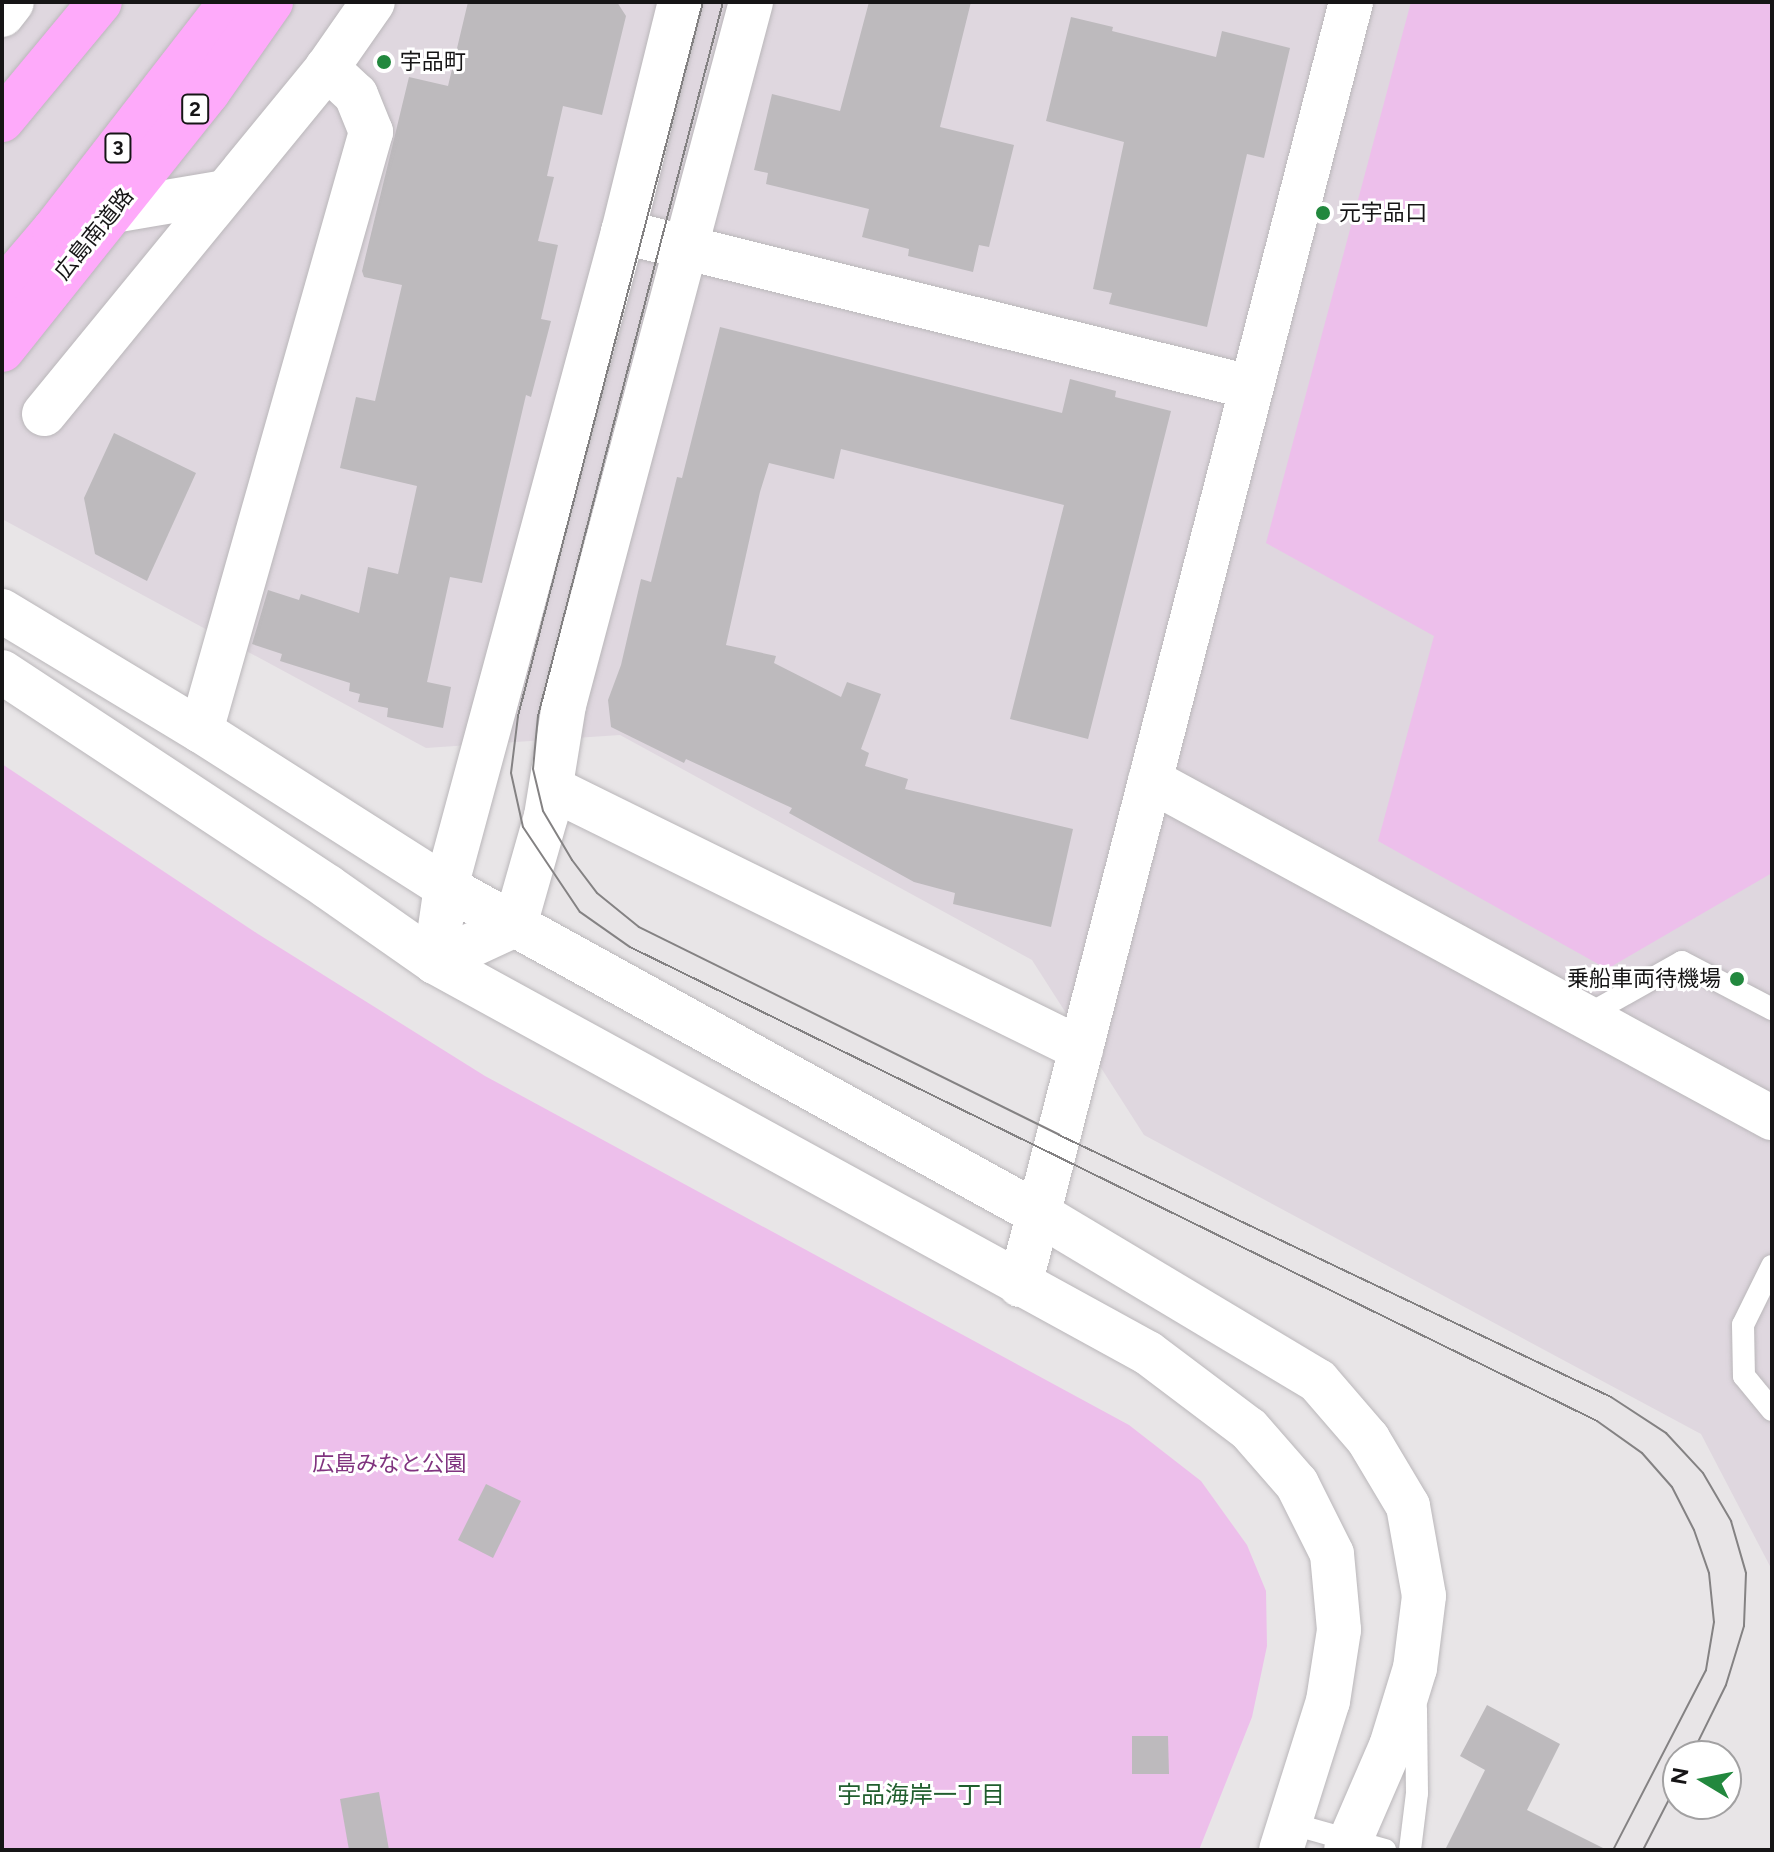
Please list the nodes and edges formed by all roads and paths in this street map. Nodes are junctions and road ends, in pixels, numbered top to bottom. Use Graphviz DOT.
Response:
graph roads {
  1 [pos="12,2"];
  2 [pos="100,2"];
  3 [pos="231,2"];
  4 [pos="271,2"];
  5 [pos="373,2"];
  6 [pos="680,2"];
  7 [pos="751,2"];
  8 [pos="1344,4"];
  9 [pos="2,15"];
  10 [pos="327,68"];
  11 [pos="2,120"];
  12 [pos="225,192"];
  13 [pos="113,211"];
  14 [pos="623,232"];
  15 [pos="689,246"];
  16 [pos="2,291"];
  17 [pos="2,350"];
  18 [pos="1250,387"];
  19 [pos="44,414"];
  20 [pos="2,611"];
  21 [pos="2,672"];
  22 [pos="201,731"];
  23 [pos="1150,780"];
  24 [pos="551,788"];
  25 [pos="446,887"];
  26 [pos="515,925"];
  27 [pos="435,962"];
  28 [pos="1772,1009"];
  29 [pos="1583,1018"];
  30 [pos="1081,1049"];
  31 [pos="1772,1118"];
  32 [pos="1039,1214"];
  33 [pos="1772,1266"];
  34 [pos="1020,1285"];
  35 [pos="1772,1410"];
  36 [pos="1415,1668"];
  37 [pos="1285,1837"];
  38 [pos="1361,1846"];
  39 [pos="1410,1850"];
  1 -- 9 [label="street"];
  2 -- 11 [label="highway"];
  3 -- 16 [label="highway, 3"];
  4 -- 13 [label="highway, 広島南道路 / 2"];
  5 -- 10 [label="street"];
  6 -- 14 [label="street"];
  7 -- 15 [label="street"];
  8 -- 18 [label="street"];
  10 -- 12 [label="street"];
  10 -- 22 [label="street"];
  12 -- 13 [label="street"];
  12 -- 19 [label="street"];
  13 -- 17 [label="highway, 広島南道路 / 2"];
  14 -- 15 [label="street"];
  14 -- 25 [label="street"];
  15 -- 18 [label="street"];
  15 -- 24 [label="street"];
  18 -- 23 [label="street"];
  20 -- 22 [label="street"];
  21 -- 27 [label="street"];
  22 -- 25 [label="street"];
  23 -- 29 [label="street"];
  23 -- 30 [label="street"];
  24 -- 26 [label="street"];
  24 -- 30 [label="street"];
  25 -- 26 [label="street"];
  25 -- 27 [label="street"];
  26 -- 27 [label="street"];
  26 -- 32 [label="street"];
  27 -- 34 [label="street"];
  28 -- 29 [label="lane"];
  29 -- 31 [label="street"];
  30 -- 32 [label="street"];
  32 -- 34 [label="street"];
  32 -- 36 [label="street"];
  33 -- 35 [label="lane"];
  34 -- 37 [label="street"];
  36 -- 38 [label="street"];
  36 -- 39 [label="lane"];
  37 -- 38 [label="lane"];
}
